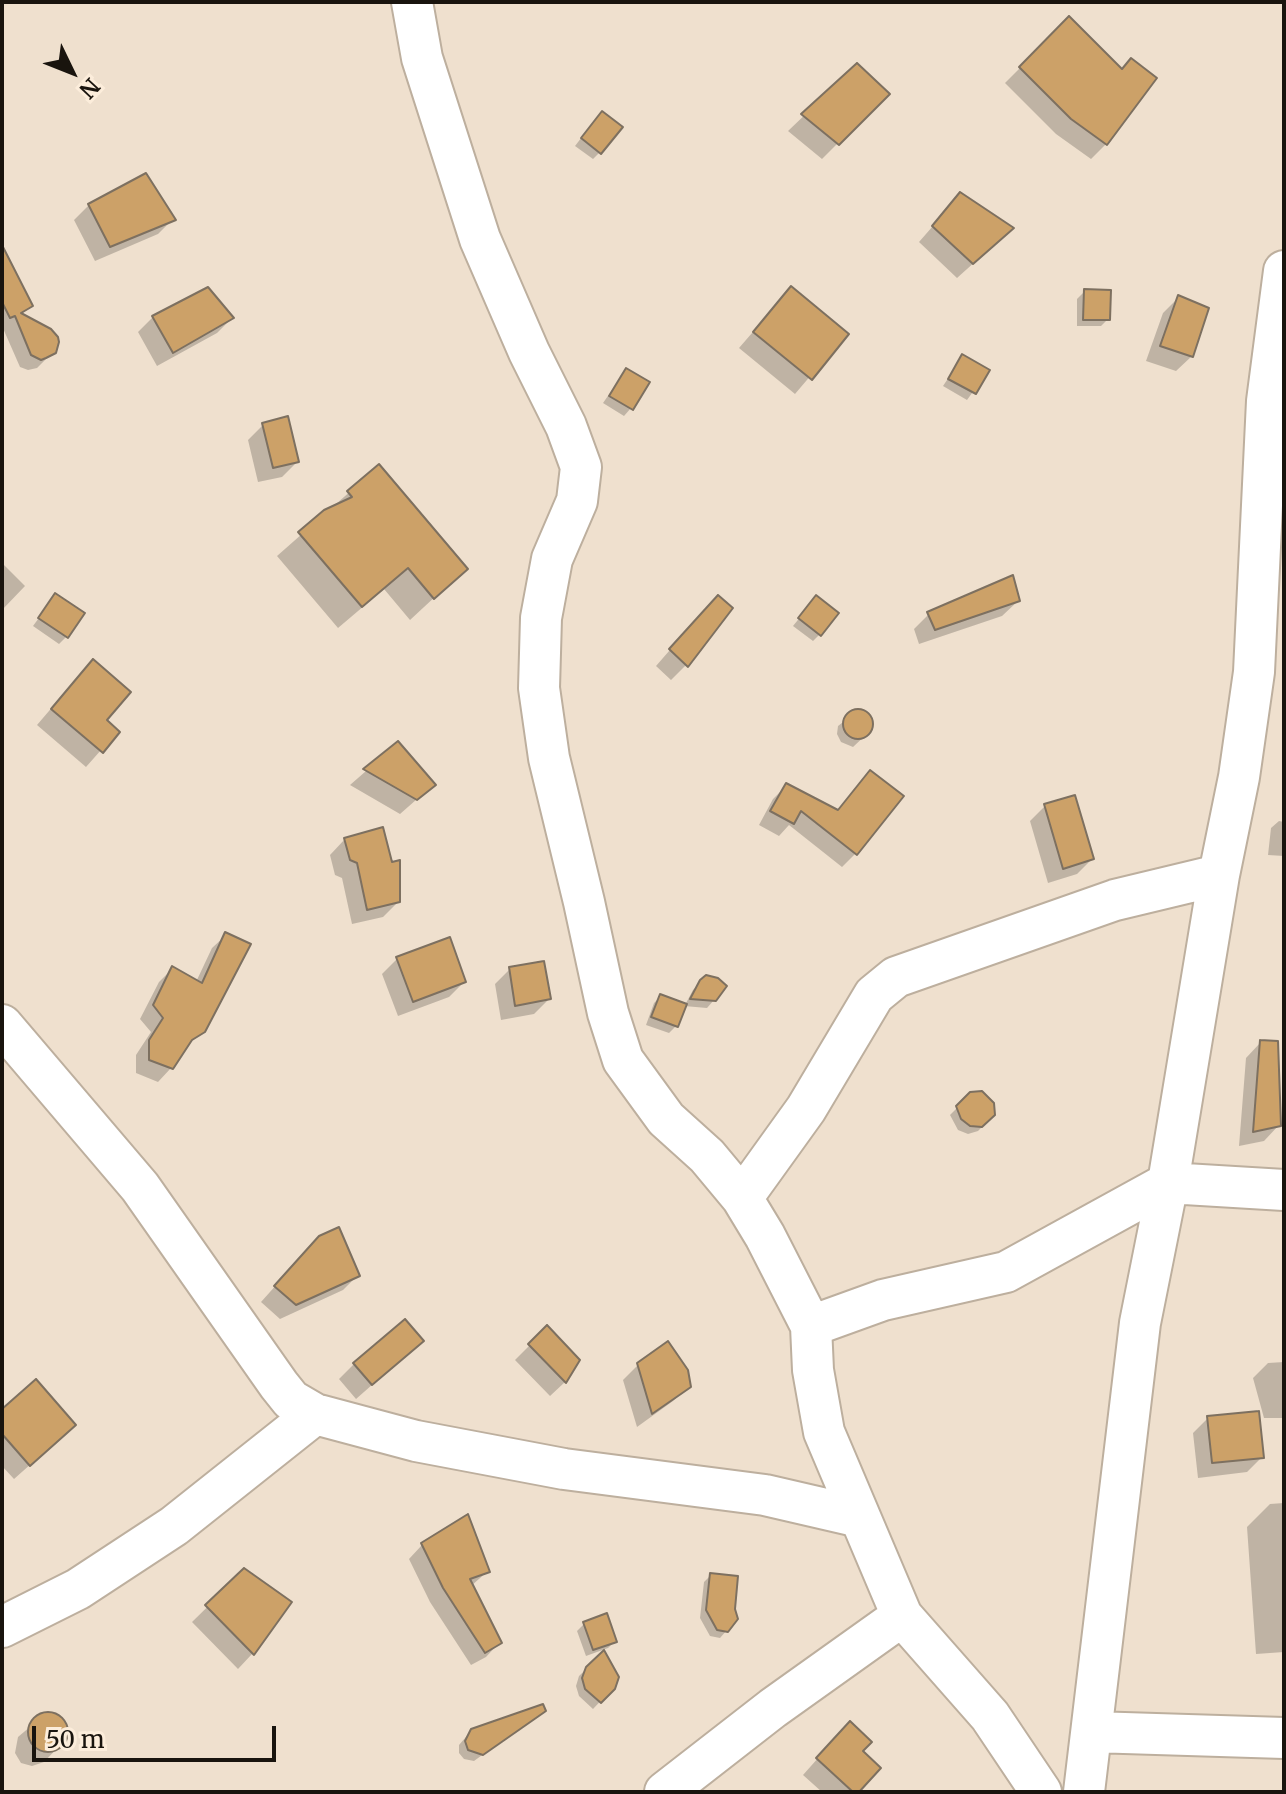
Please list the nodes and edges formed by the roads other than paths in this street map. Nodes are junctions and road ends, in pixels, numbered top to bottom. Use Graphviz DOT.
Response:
graph roads {
  1 [pos="412,2"];
  2 [pos="1284,271"];
  3 [pos="1219,875"];
  4 [pos="2,1025"];
  5 [pos="1168,1183"];
  6 [pos="1284,1190"];
  7 [pos="742,1198"];
  8 [pos="811,1326"];
  9 [pos="315,1414"];
  10 [pos="860,1517"];
  11 [pos="902,1616"];
  12 [pos="2,1627"];
  13 [pos="1092,1732"];
  14 [pos="1284,1738"];
  15 [pos="665,1792"];
  16 [pos="1041,1792"];
  17 [pos="1084,1792"];
  1 -- 7 [label="street"];
  2 -- 3 [label="street"];
  3 -- 5 [label="street"];
  3 -- 7 [label="street"];
  4 -- 9 [label="street"];
  5 -- 6 [label="street"];
  5 -- 8 [label="street"];
  5 -- 13 [label="street"];
  7 -- 8 [label="street"];
  8 -- 10 [label="street"];
  9 -- 10 [label="street"];
  9 -- 12 [label="street"];
  10 -- 11 [label="street"];
  11 -- 15 [label="street"];
  11 -- 16 [label="street"];
  13 -- 14 [label="street"];
  13 -- 17 [label="street"];
}
